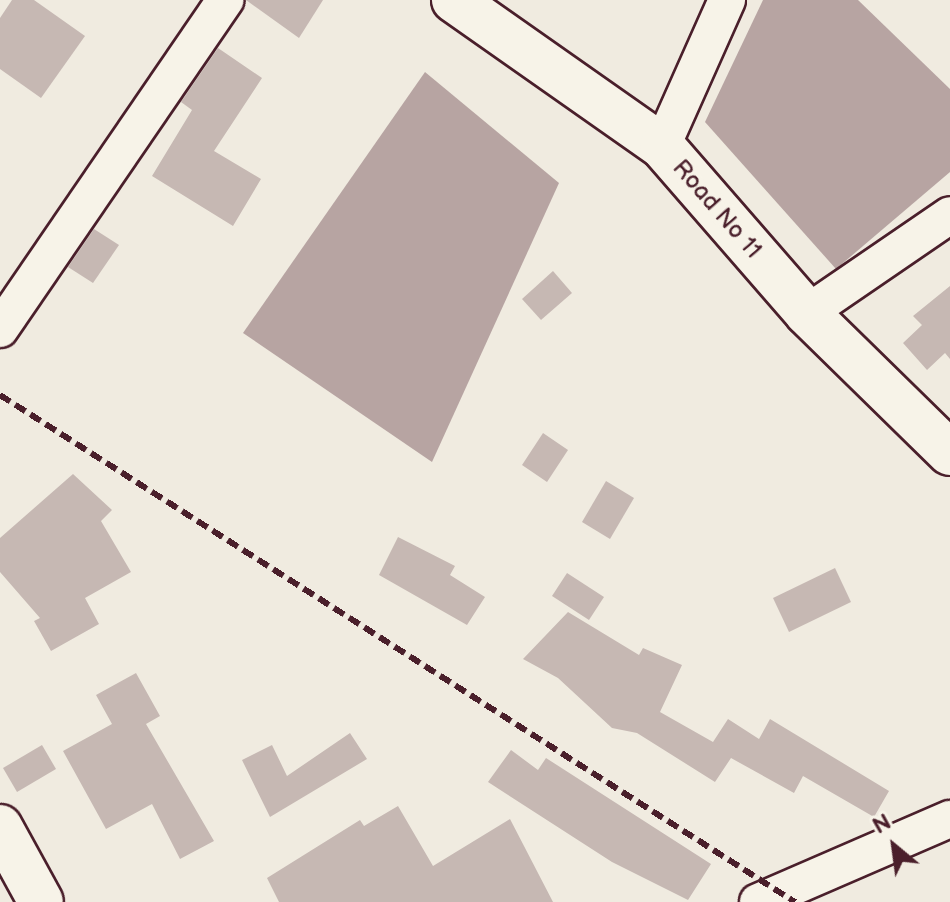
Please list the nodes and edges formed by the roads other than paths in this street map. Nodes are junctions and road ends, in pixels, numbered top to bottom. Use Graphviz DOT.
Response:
graph roads {
  1 [pos="225,0"];
  2 [pos="454,0"];
  3 [pos="727,0"];
  4 [pos="662,146"];
  5 [pos="950,215"];
  6 [pos="807,313"];
  7 [pos="0,329"];
  8 [pos="950,453"];
  9 [pos="950,819"];
  10 [pos="0,827"];
  11 [pos="41,902"];
  12 [pos="758,902"];
  1 -- 7 [label="street"];
  2 -- 4 [label="main road, Road No 11"];
  3 -- 4 [label="street"];
  4 -- 6 [label="main road, Road No 11"];
  5 -- 6 [label="street"];
  6 -- 8 [label="main road, Road No 11"];
  9 -- 12 [label="street"];
  10 -- 11 [label="main road"];
}
